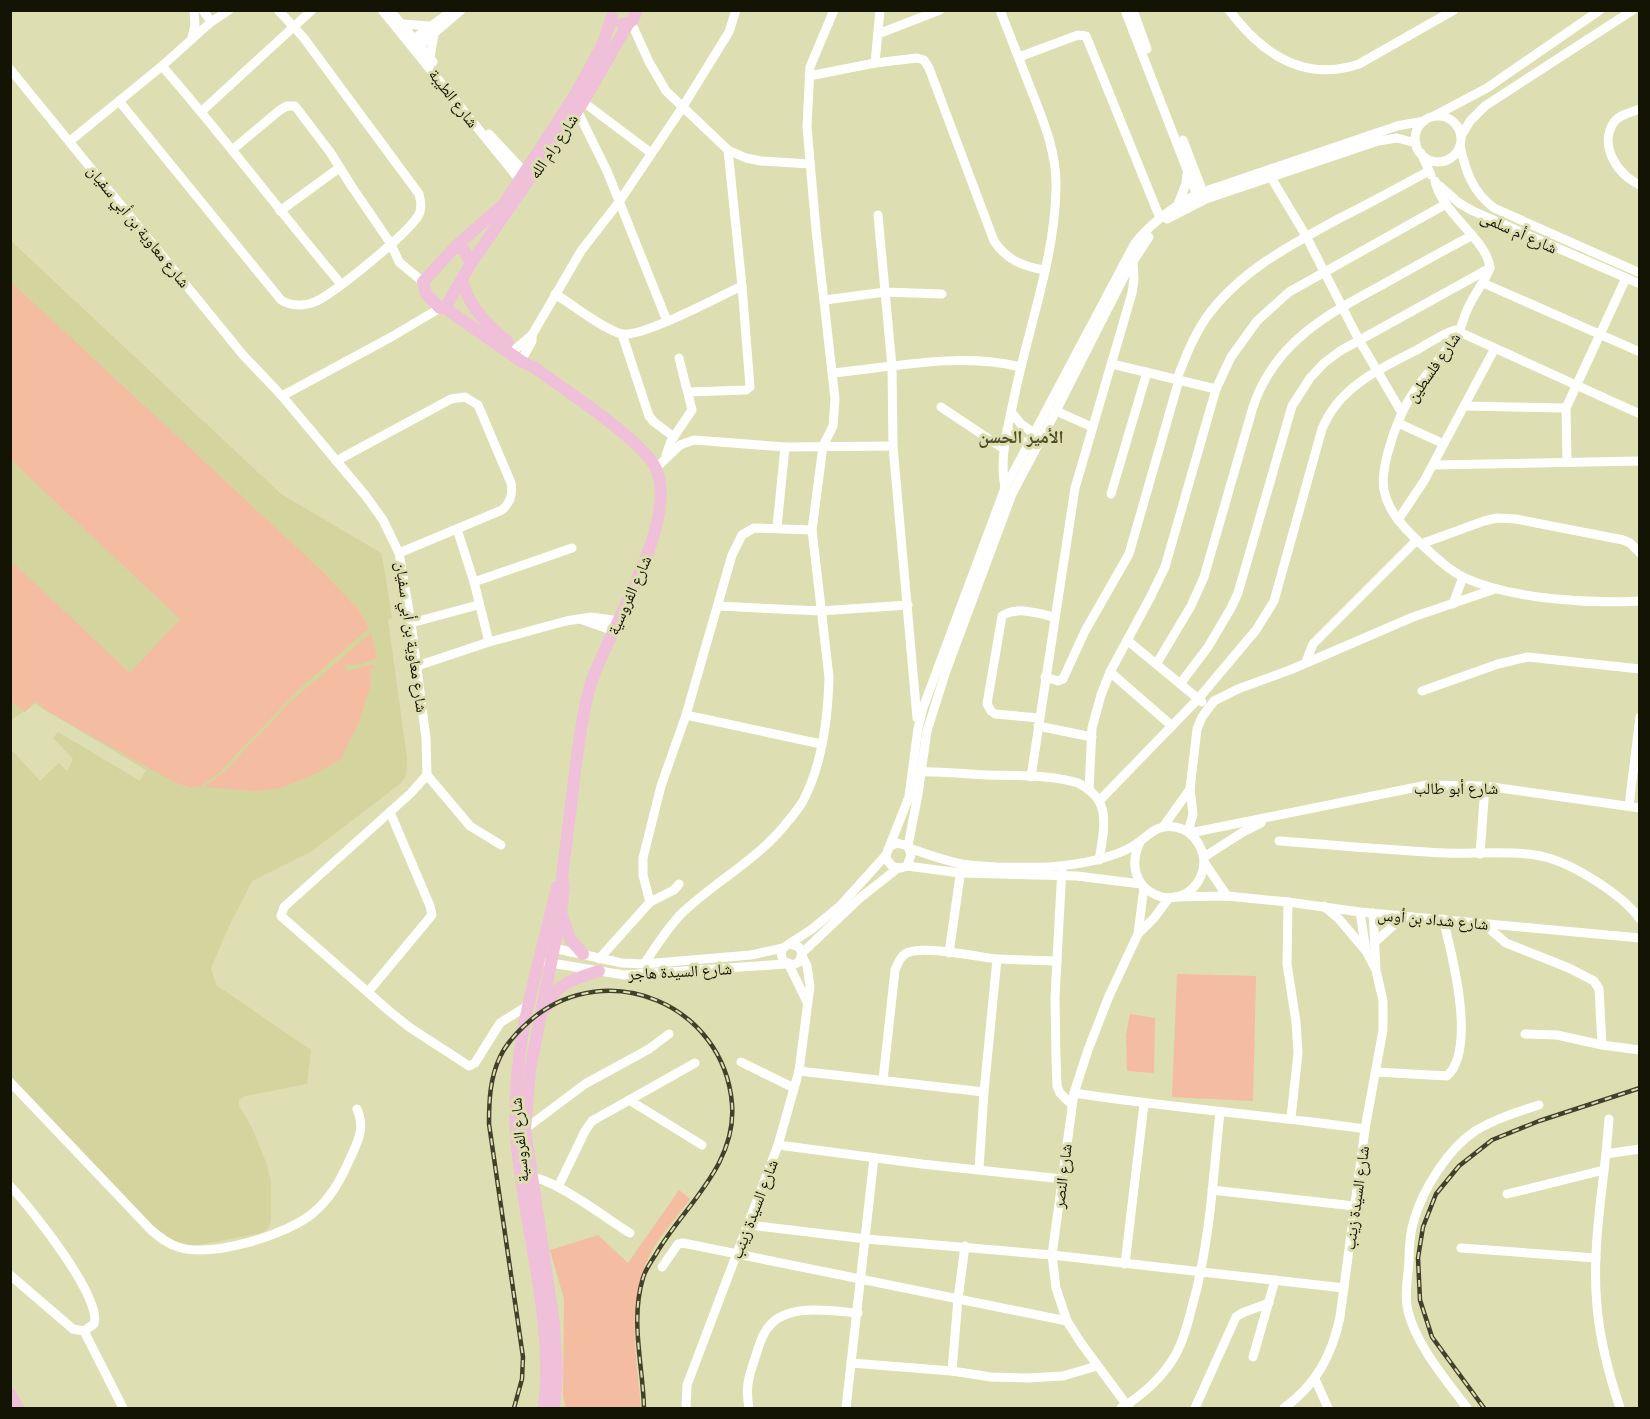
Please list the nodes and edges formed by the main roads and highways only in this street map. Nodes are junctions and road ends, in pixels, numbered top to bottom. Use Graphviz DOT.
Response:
graph roads {
  1 [pos="611,12"];
  2 [pos="632,19"];
  3 [pos="578,102"];
  4 [pos="525,179"];
  5 [pos="456,246"];
  6 [pos="471,263"];
  7 [pos="462,280"];
  8 [pos="443,308"];
  9 [pos="518,354"];
  10 [pos="562,875"];
  11 [pos="561,912"];
  12 [pos="548,947"];
  13 [pos="583,954"];
  14 [pos="545,962"];
  15 [pos="599,965"];
  16 [pos="524,1027"];
  17 [pos="537,1028"];
  18 [pos="527,1178"];
  19 [pos="10,1394"];
  20 [pos="18,1408"];
  21 [pos="544,1408"];
  22 [pos="554,1408"];
  1 -- 2 [label="main road"];
  1 -- 3 [label="main road, شارع رام الله"];
  2 -- 3 [label="main road, شارع رام الله"];
  3 -- 4 [label="main road, شارع رام الله"];
  4 -- 5 [label="main road, شارع رام الله"];
  4 -- 6 [label="main road, شارع رام الله"];
  5 -- 6 [label="main road"];
  5 -- 8 [label="main road, شارع رام الله"];
  6 -- 7 [label="main road, شارع رام الله"];
  7 -- 8 [label="main road, شارع رام الله"];
  7 -- 9 [label="main road"];
  8 -- 9 [label="main road"];
  9 -- 10 [label="main road, شارع الفروسية"];
  10 -- 11 [label="main road, شارع الفروسية"];
  10 -- 12 [label="main road, شارع الفروسية"];
  11 -- 12 [label="main road, شارع الفروسية"];
  11 -- 13 [label="main road"];
  12 -- 14 [label="main road, شارع الفروسية"];
  14 -- 16 [label="main road, شارع الفروسية"];
  14 -- 17 [label="main road, شارع الفروسية"];
  15 -- 17 [label="main road"];
  16 -- 17 [label="main road"];
  16 -- 18 [label="main road, شارع الفروسية"];
  17 -- 18 [label="main road, شارع الفروسية"];
  18 -- 21 [label="main road, شارع الفروسية"];
  18 -- 22 [label="main road, شارع الفروسية"];
  19 -- 20 [label="main road"];
}
